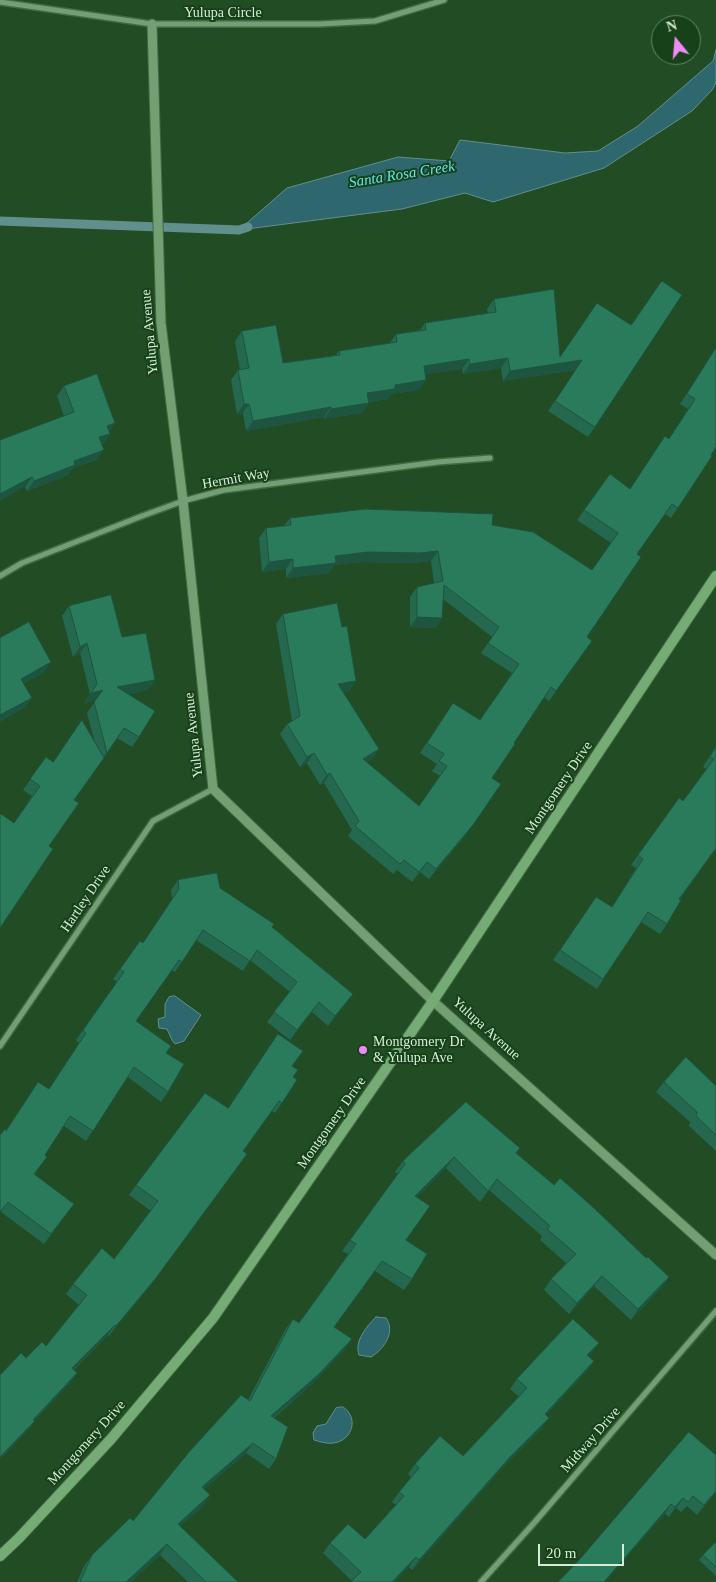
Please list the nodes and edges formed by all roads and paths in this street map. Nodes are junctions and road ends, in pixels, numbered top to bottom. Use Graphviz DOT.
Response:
graph roads {
  1 [pos="444,0"];
  2 [pos="0,2"];
  3 [pos="152,24"];
  4 [pos="490,458"];
  5 [pos="183,501"];
  6 [pos="0,576"];
  7 [pos="716,576"];
  8 [pos="213,789"];
  9 [pos="433,1000"];
  10 [pos="0,1046"];
  11 [pos="716,1255"];
  12 [pos="716,1312"];
  13 [pos="0,1556"];
  14 [pos="481,1582"];
  1 -- 3 [label="street, Yulupa Circle"];
  2 -- 3 [label="street, Yulupa Circle"];
  3 -- 5 [label="street, Yulupa Avenue"];
  4 -- 5 [label="street, Hermit Way"];
  5 -- 6 [label="street, Hermit Way"];
  5 -- 8 [label="street, Yulupa Avenue"];
  7 -- 9 [label="main road, Montgomery Drive"];
  8 -- 9 [label="street, Yulupa Avenue"];
  8 -- 10 [label="street, Hartley Drive"];
  9 -- 11 [label="street, Yulupa Avenue"];
  9 -- 13 [label="main road, Montgomery Drive"];
  12 -- 14 [label="street, Midway Drive"];
}
